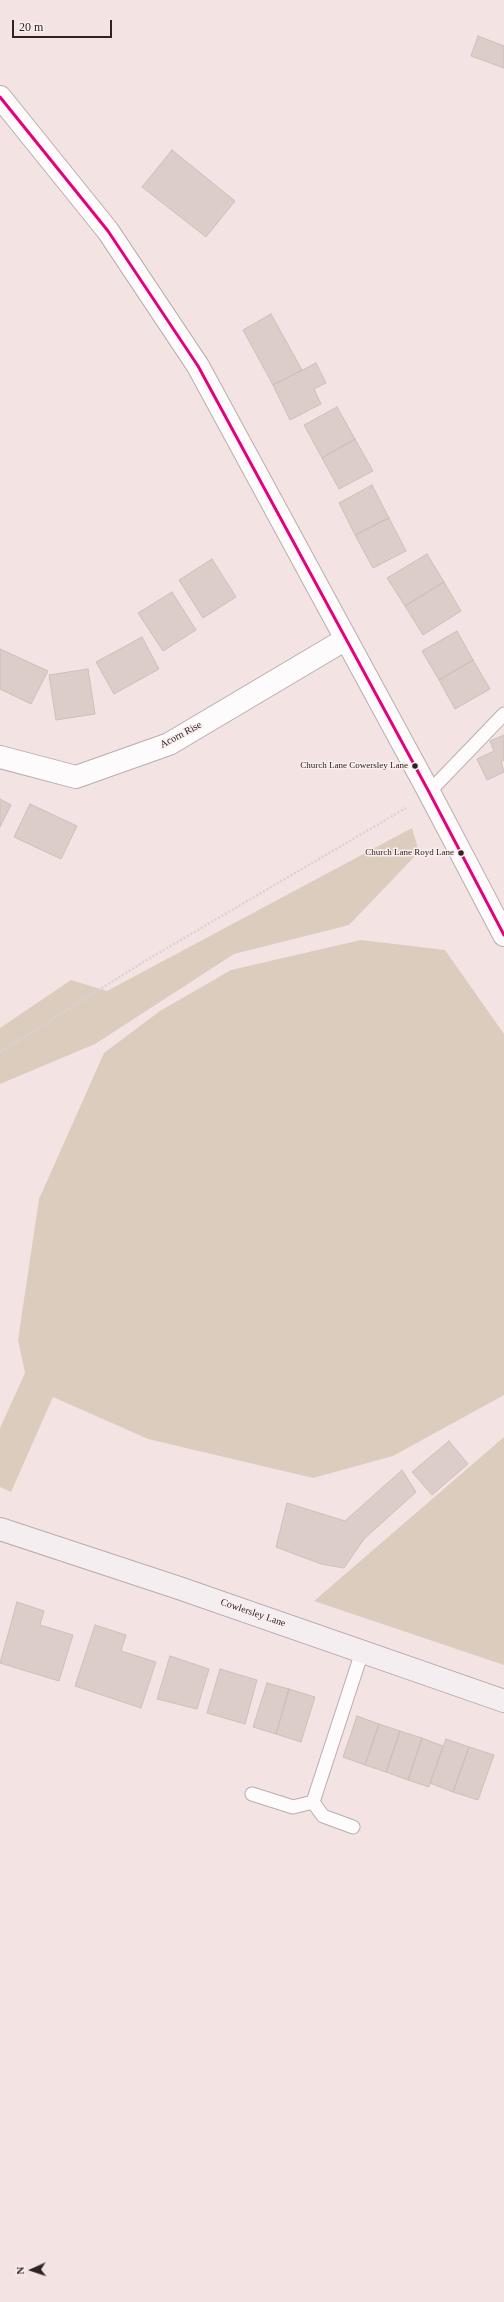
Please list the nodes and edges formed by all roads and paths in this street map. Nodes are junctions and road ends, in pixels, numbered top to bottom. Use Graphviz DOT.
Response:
graph roads {
  1 [pos="0,97"];
  2 [pos="346,639"];
  3 [pos="504,714"];
  4 [pos="0,757"];
  5 [pos="429,792"];
  6 [pos="504,935"];
  7 [pos="0,1052"];
  8 [pos="0,1529"];
  9 [pos="362,1652"];
  10 [pos="504,1701"];
  11 [pos="252,1794"];
  12 [pos="313,1802"];
  13 [pos="353,1827"];
  1 -- 2 [label="street"];
  2 -- 4 [label="street, Acorn Rise"];
  2 -- 5 [label="street"];
  3 -- 5 [label="lane"];
  5 -- 6 [label="street"];
  5 -- 7 [label="path"];
  8 -- 9 [label="street, Cowlersley Lane"];
  9 -- 10 [label="street, Cowlersley Lane"];
  9 -- 12 [label="lane"];
  11 -- 12 [label="lane"];
  12 -- 13 [label="lane"];
}
